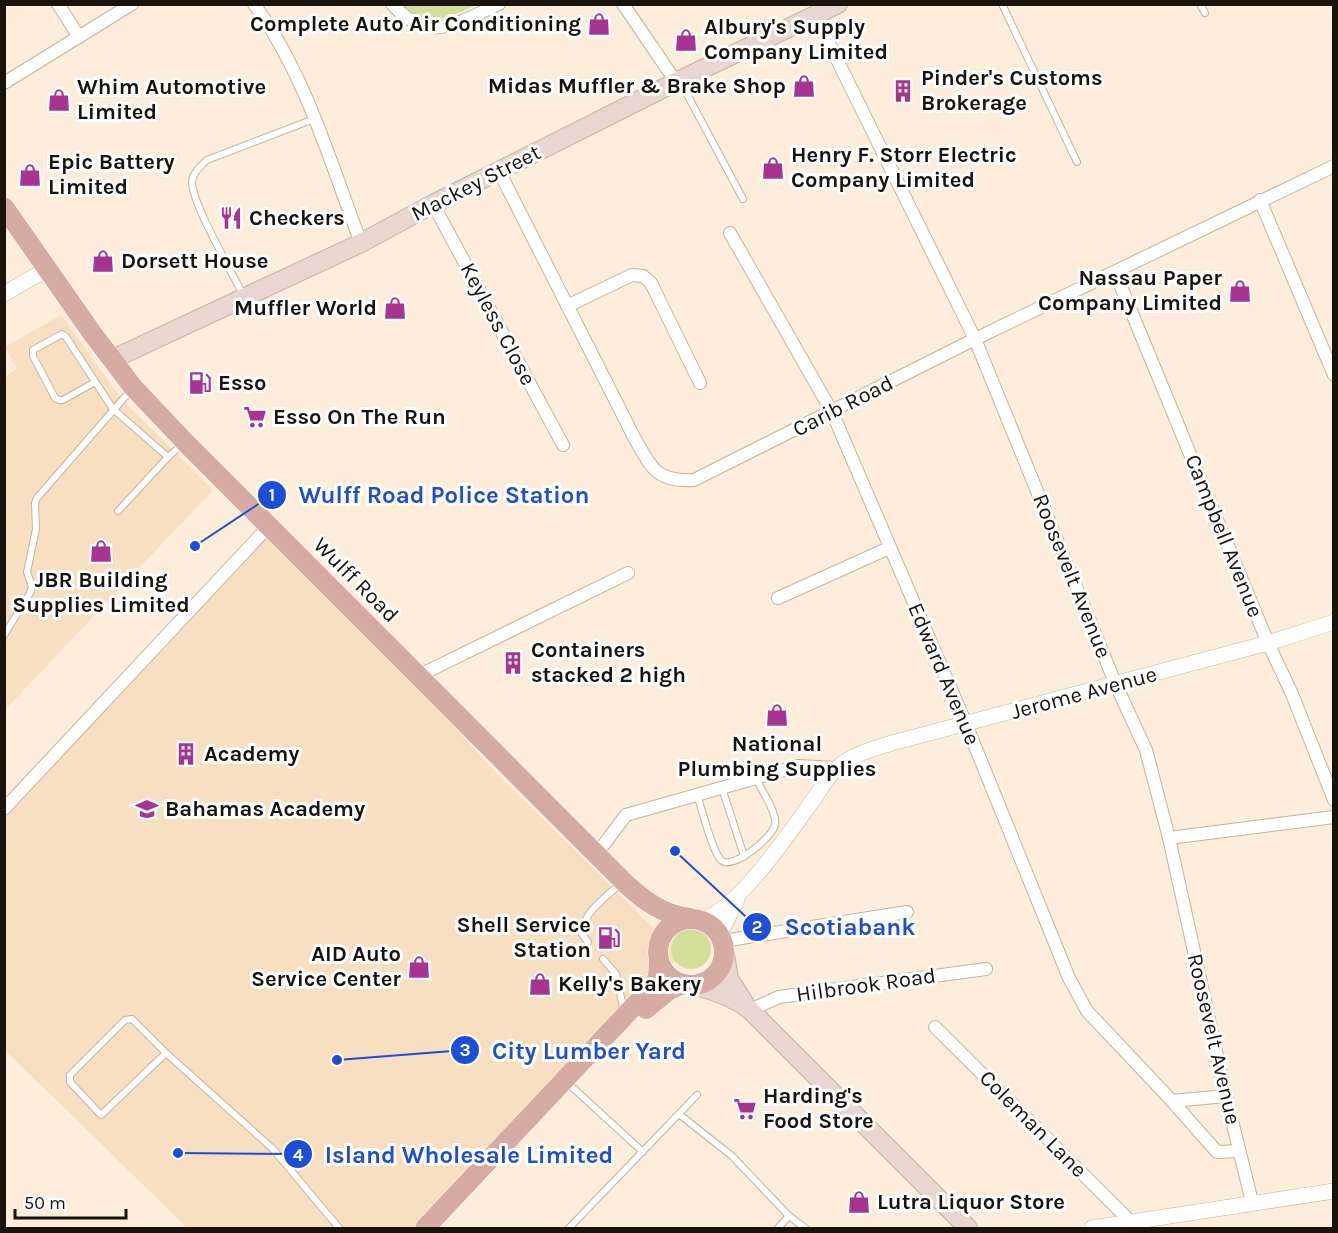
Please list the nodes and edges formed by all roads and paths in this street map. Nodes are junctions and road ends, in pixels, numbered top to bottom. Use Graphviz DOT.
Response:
graph roads {
  1 [pos="58,4"];
  2 [pos="132,4"];
  3 [pos="254,4"];
  4 [pos="392,4"];
  5 [pos="499,4"];
  6 [pos="623,4"];
  7 [pos="837,4"];
  8 [pos="1002,4"];
  9 [pos="1200,4"];
  10 [pos="1205,13"];
  11 [pos="815,15"];
  12 [pos="79,37"];
  13 [pos="678,81"];
  14 [pos="4,83"];
  15 [pos="314,119"];
  16 [pos="1077,162"];
  17 [pos="1334,166"];
  18 [pos="499,171"];
  19 [pos="743,199"];
  20 [pos="1260,200"];
  21 [pos="433,204"];
  22 [pos="6,211"];
  23 [pos="730,233"];
  24 [pos="361,243"];
  25 [pos="47,269"];
  26 [pos="1115,272"];
  27 [pos="4,294"];
  28 [pos="245,298"];
  29 [pos="567,306"];
  30 [pos="975,339"];
  31 [pos="113,360"];
  32 [pos="1334,375"];
  33 [pos="95,382"];
  34 [pos="700,383"];
  35 [pos="133,387"];
  36 [pos="114,409"];
  37 [pos="832,412"];
  38 [pos="185,442"];
  39 [pos="563,445"];
  40 [pos="168,457"];
  41 [pos="118,511"];
  42 [pos="269,526"];
  43 [pos="890,548"];
  44 [pos="628,573"];
  45 [pos="778,598"];
  46 [pos="1334,622"];
  47 [pos="4,635"];
  48 [pos="1268,643"];
  49 [pos="418,676"];
  50 [pos="1116,685"];
  51 [pos="966,724"];
  52 [pos="837,768"];
  53 [pos="756,778"];
  54 [pos="722,788"];
  55 [pos="697,795"];
  56 [pos="1334,800"];
  57 [pos="4,808"];
  58 [pos="1334,817"];
  59 [pos="1169,838"];
  60 [pos="596,855"];
  61 [pos="744,856"];
  62 [pos="625,883"];
  63 [pos="745,887"];
  64 [pos="907,912"];
  65 [pos="696,919"];
  66 [pos="588,942"];
  67 [pos="722,943"];
  68 [pos="658,958"];
  69 [pos="603,959"];
  70 [pos="986,969"];
  71 [pos="686,985"];
  72 [pos="750,1010"];
  73 [pos="625,1016"];
  74 [pos="934,1026"];
  75 [pos="166,1053"];
  76 [pos="572,1087"];
  77 [pos="697,1095"];
  78 [pos="1226,1096"];
  79 [pos="1172,1101"];
  80 [pos="680,1114"];
  81 [pos="1239,1151"];
  82 [pos="644,1152"];
  83 [pos="1334,1191"];
  84 [pos="1252,1202"];
  85 [pos="789,1216"];
  86 [pos="1131,1222"];
  87 [pos="339,1228"];
  88 [pos="425,1228"];
  89 [pos="441,1228"];
  90 [pos="569,1228"];
  91 [pos="778,1228"];
  92 [pos="805,1228"];
  93 [pos="968,1228"];
  94 [pos="1092,1228"];
  1 -- 12 [label="street"];
  2 -- 12 [label="street"];
  3 -- 15 [label="street"];
  4 -- 5 [label="street"];
  6 -- 13 [label="street"];
  7 -- 11 [label="main road, Mackey Street"];
  8 -- 16 [label="lane"];
  9 -- 10 [label="lane"];
  11 -- 13 [label="main road, Mackey Street"];
  11 -- 30 [label="street, Roosevelt Avenue"];
  12 -- 14 [label="street"];
  13 -- 18 [label="main road, Mackey Street"];
  13 -- 19 [label="lane"];
  15 -- 24 [label="street"];
  15 -- 28 [label="lane"];
  17 -- 20 [label="street, Carib Road"];
  18 -- 21 [label="main road, Mackey Street"];
  18 -- 29 [label="street, Carib Road"];
  20 -- 26 [label="street, Carib Road"];
  20 -- 32 [label="street"];
  21 -- 24 [label="main road, Mackey Street"];
  21 -- 39 [label="street, Keyless Close"];
  22 -- 25 [label="main road, Wulff Road"];
  23 -- 37 [label="street, Edward Avenue"];
  24 -- 28 [label="main road, Mackey Street"];
  25 -- 27 [label="street"];
  25 -- 31 [label="main road, Wulff Road"];
  26 -- 30 [label="street, Carib Road"];
  26 -- 48 [label="street, Campbell Avenue"];
  28 -- 31 [label="main road, Mackey Street"];
  29 -- 34 [label="street"];
  29 -- 37 [label="street, Carib Road"];
  30 -- 37 [label="street, Carib Road"];
  30 -- 50 [label="street, Roosevelt Avenue"];
  31 -- 35 [label="main road, Wulff Road"];
  33 -- 33 [label="lane"];
  33 -- 36 [label="lane"];
  35 -- 36 [label="lane"];
  35 -- 38 [label="main road, Wulff Road"];
  36 -- 40 [label="lane"];
  36 -- 47 [label="lane"];
  37 -- 43 [label="street, Edward Avenue"];
  38 -- 40 [label="lane"];
  38 -- 42 [label="main road, Wulff Road"];
  40 -- 41 [label="lane"];
  42 -- 49 [label="main road, Wulff Road"];
  42 -- 57 [label="street"];
  43 -- 45 [label="street"];
  43 -- 51 [label="street, Edward Avenue"];
  44 -- 49 [label="street"];
  46 -- 48 [label="street, Jerome Avenue"];
  48 -- 50 [label="street, Jerome Avenue"];
  48 -- 56 [label="street, Campbell Avenue"];
  49 -- 60 [label="main road, Wulff Road"];
  50 -- 51 [label="street, Jerome Avenue"];
  50 -- 59 [label="street, Roosevelt Avenue"];
  51 -- 52 [label="street, Jerome Avenue"];
  51 -- 79 [label="street, Edward Avenue"];
  52 -- 53 [label="street"];
  52 -- 63 [label="street, Jerome Avenue"];
  53 -- 54 [label="street"];
  53 -- 61 [label="lane"];
  54 -- 55 [label="street"];
  54 -- 61 [label="lane"];
  55 -- 60 [label="street"];
  55 -- 61 [label="lane"];
  58 -- 59 [label="street"];
  59 -- 78 [label="street, Roosevelt Avenue"];
  60 -- 62 [label="main road, Wulff Road"];
  62 -- 65 [label="main road, Wulff Road"];
  62 -- 66 [label="lane"];
  62 -- 68 [label="main road, Wulff Road"];
  63 -- 65 [label="street, Jerome Avenue"];
  63 -- 67 [label="street, Jerome Avenue"];
  64 -- 67 [label="street"];
  65 -- 67 [label="main road"];
  65 -- 68 [label="main road"];
  67 -- 71 [label="main road"];
  67 -- 72 [label="main road"];
  68 -- 71 [label="main road"];
  68 -- 73 [label="main road"];
  69 -- 73 [label="lane"];
  70 -- 72 [label="street, Hilbrook Road"];
  71 -- 72 [label="main road"];
  71 -- 76 [label="main road"];
  72 -- 93 [label="main road"];
  73 -- 88 [label="main road"];
  74 -- 86 [label="street, Coleman Lane"];
  75 -- 75 [label="lane"];
  75 -- 87 [label="lane"];
  76 -- 82 [label="lane"];
  76 -- 89 [label="main road"];
  77 -- 80 [label="lane"];
  78 -- 79 [label="street"];
  78 -- 81 [label="street, Roosevelt Avenue"];
  79 -- 81 [label="street, Edward Avenue"];
  80 -- 82 [label="lane"];
  80 -- 85 [label="lane"];
  81 -- 84 [label="street, Roosevelt Avenue"];
  82 -- 90 [label="lane"];
  83 -- 84 [label="street"];
  84 -- 86 [label="street"];
  85 -- 91 [label="lane"];
  85 -- 92 [label="lane"];
  86 -- 94 [label="street"];
}
